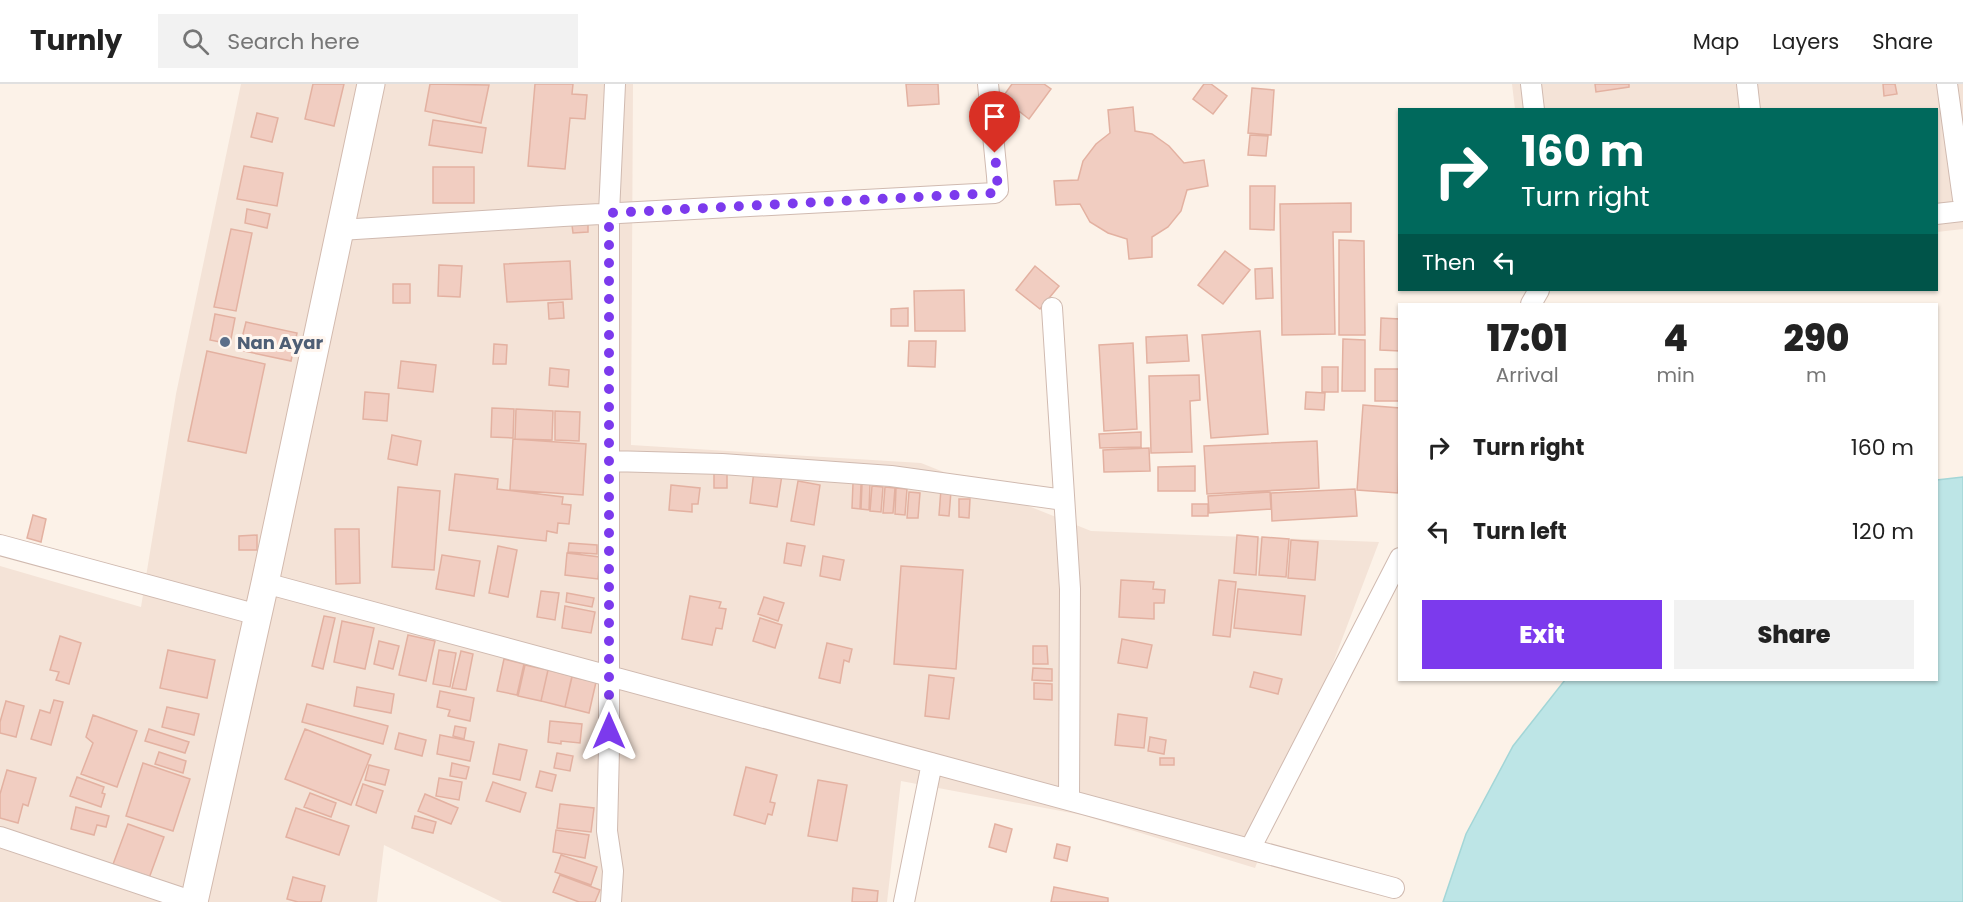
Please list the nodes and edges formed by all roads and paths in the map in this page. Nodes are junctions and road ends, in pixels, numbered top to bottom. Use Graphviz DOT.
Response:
graph roads {
  1 [pos="371,84"];
  2 [pos="615,84"];
  3 [pos="988,84"];
  4 [pos="1531,84"];
  5 [pos="1747,84"];
  6 [pos="1947,84"];
  7 [pos="1534,108"];
  8 [pos="1750,108"];
  9 [pos="1963,200"];
  10 [pos="1963,211"];
  11 [pos="609,213"];
  12 [pos="1938,214"];
  13 [pos="340,230"];
  14 [pos="1052,308"];
  15 [pos="609,460"];
  16 [pos="1064,500"];
  17 [pos="0,545"];
  18 [pos="1398,562"];
  19 [pos="265,583"];
  20 [pos="258,615"];
  21 [pos="609,676"];
  22 [pos="932,763"];
  23 [pos="1069,800"];
  24 [pos="0,837"];
  25 [pos="1250,849"];
  26 [pos="1394,888"];
  27 [pos="194,902"];
  28 [pos="611,902"];
  29 [pos="904,902"];
  1 -- 13 [label="main road"];
  2 -- 11 [label="street"];
  3 -- 11 [label="street"];
  4 -- 7 [label="street"];
  5 -- 8 [label="street"];
  6 -- 9 [label="street"];
  10 -- 12 [label="street"];
  11 -- 13 [label="street"];
  11 -- 15 [label="street"];
  13 -- 19 [label="main road"];
  14 -- 16 [label="street"];
  15 -- 16 [label="street"];
  15 -- 21 [label="street"];
  16 -- 23 [label="street"];
  17 -- 20 [label="street"];
  18 -- 25 [label="street"];
  19 -- 20 [label="main road"];
  19 -- 21 [label="street"];
  20 -- 27 [label="main road"];
  21 -- 22 [label="street"];
  21 -- 28 [label="street"];
  22 -- 23 [label="street"];
  22 -- 29 [label="street"];
  23 -- 25 [label="street"];
  24 -- 27 [label="street"];
  25 -- 26 [label="street"];
}
